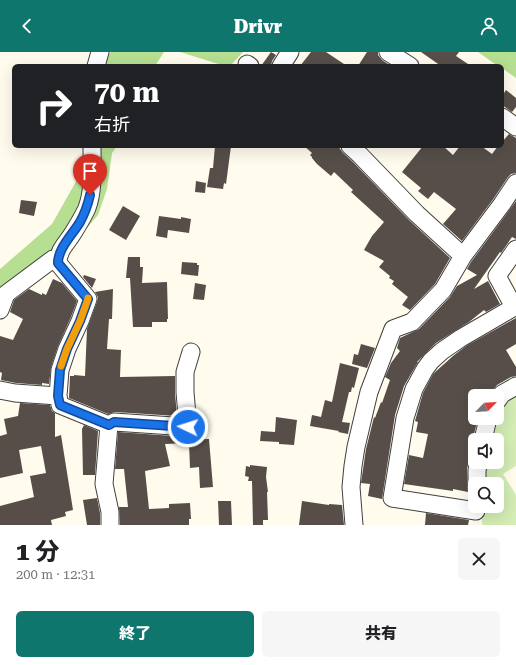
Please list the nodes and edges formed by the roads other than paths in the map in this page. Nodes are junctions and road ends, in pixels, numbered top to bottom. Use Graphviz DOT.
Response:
graph roads {
  1 [pos="100,52"];
  2 [pos="290,52"];
  3 [pos="388,52"];
  4 [pos="97,64"];
  5 [pos="281,64"];
  6 [pos="407,64"];
  7 [pos="504,118"];
  8 [pos="516,127"];
  9 [pos="92,148"];
  10 [pos="352,148"];
  11 [pos="516,183"];
  12 [pos="516,249"];
  13 [pos="463,256"];
  14 [pos="58,257"];
  15 [pos="515,306"];
  16 [pos="0,310"];
  17 [pos="191,352"];
  18 [pos="516,386"];
  19 [pos="0,390"];
  20 [pos="504,393"];
  21 [pos="58,396"];
  22 [pos="109,425"];
  23 [pos="476,514"];
  24 [pos="110,525"];
  25 [pos="354,525"];
  1 -- 4 [label="street"];
  2 -- 5 [label="street"];
  3 -- 6 [label="street"];
  7 -- 8 [label="street"];
  9 -- 14 [label="street"];
  10 -- 13 [label="street"];
  11 -- 13 [label="street"];
  12 -- 15 [label="street"];
  13 -- 25 [label="street"];
  14 -- 16 [label="street"];
  14 -- 21 [label="street"];
  15 -- 23 [label="street"];
  17 -- 22 [label="street"];
  18 -- 20 [label="street"];
  19 -- 21 [label="street"];
  21 -- 22 [label="street"];
  22 -- 24 [label="street"];
}
